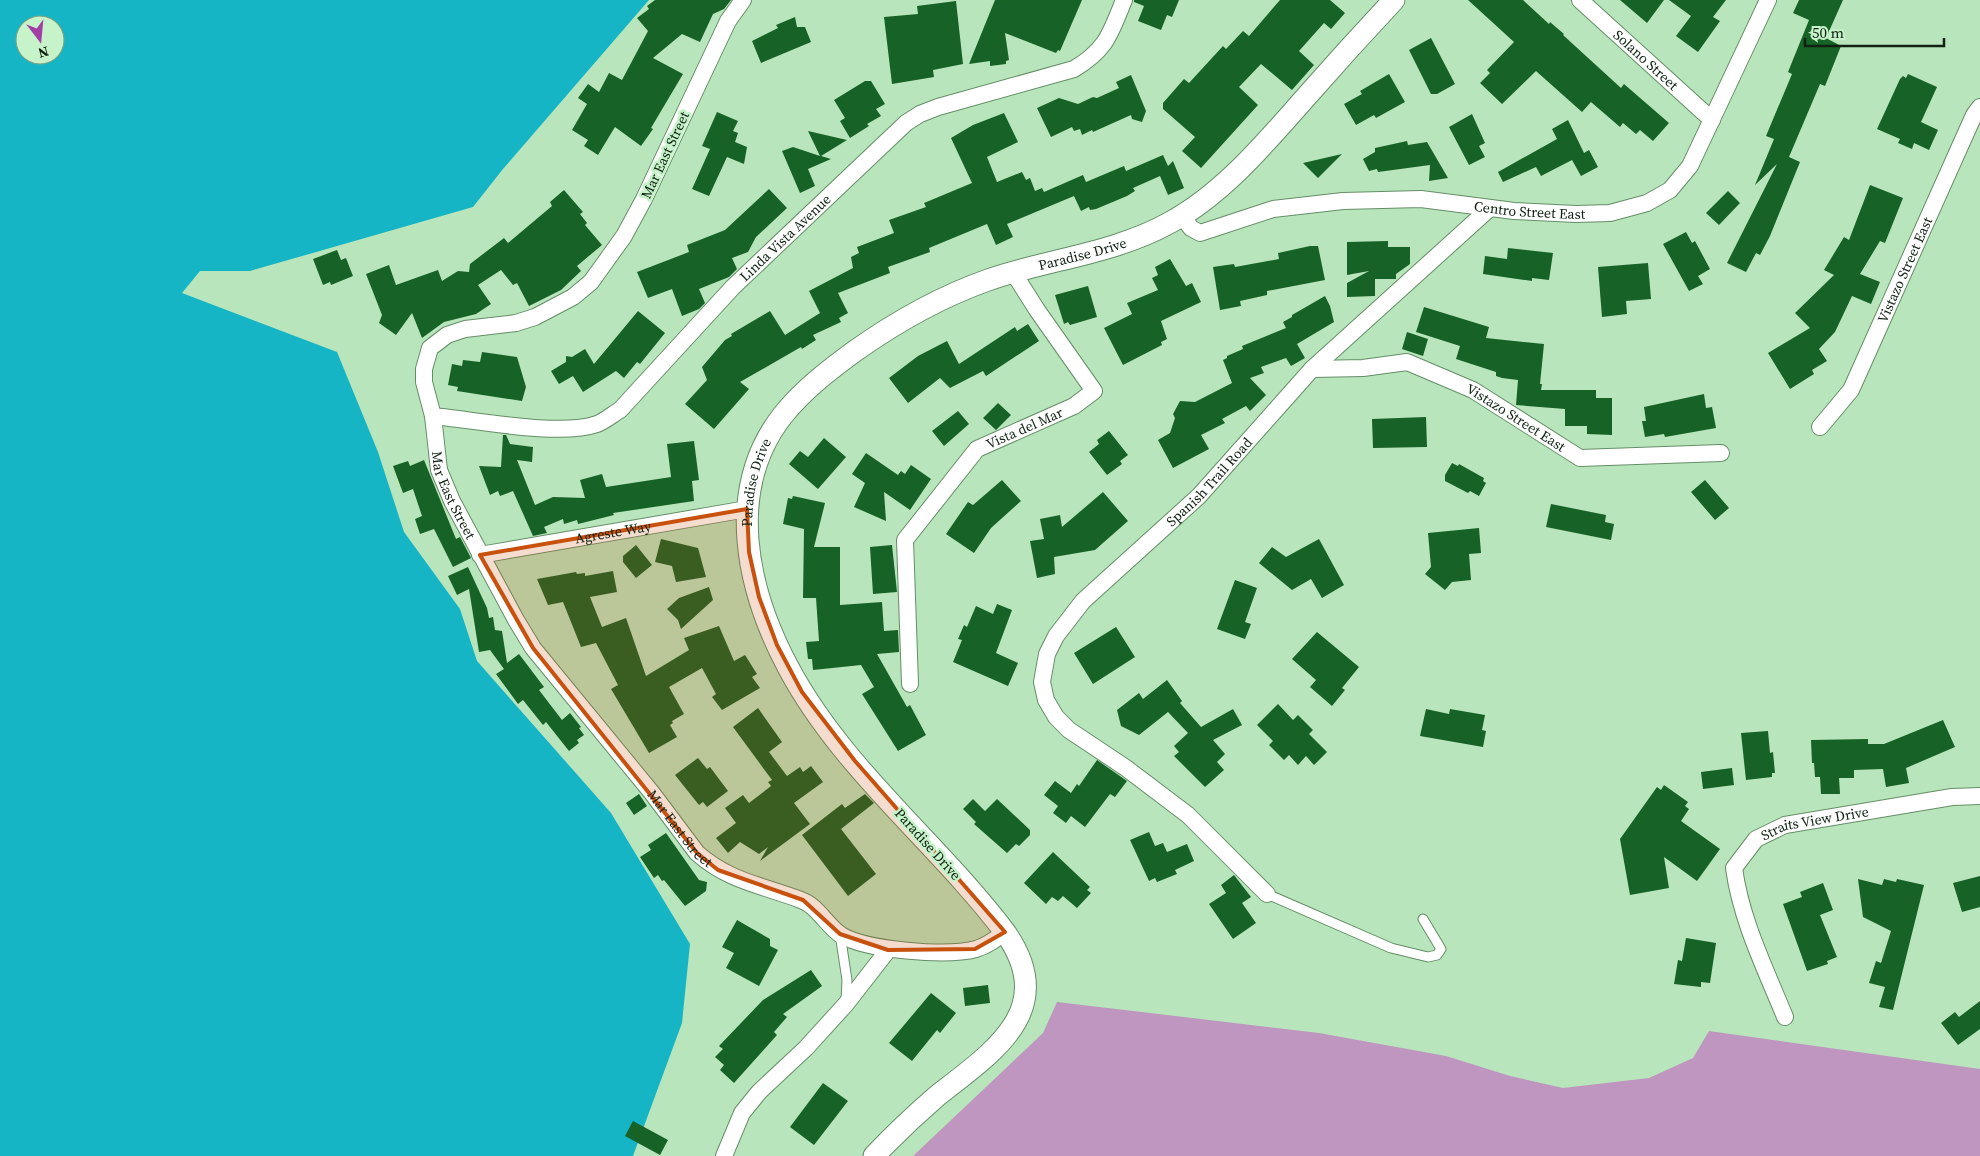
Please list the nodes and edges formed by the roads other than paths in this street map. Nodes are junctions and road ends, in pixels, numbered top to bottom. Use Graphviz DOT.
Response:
graph roads {
  1 [pos="742,0"];
  2 [pos="1124,0"];
  3 [pos="1394,0"];
  4 [pos="1580,0"];
  5 [pos="1768,0"];
  6 [pos="1980,107"];
  7 [pos="1712,120"];
  8 [pos="1490,208"];
  9 [pos="1182,216"];
  10 [pos="1014,272"];
  11 [pos="1312,369"];
  12 [pos="433,416"];
  13 [pos="1820,427"];
  14 [pos="1721,453"];
  15 [pos="747,509"];
  16 [pos="480,555"];
  17 [pos="910,684"];
  18 [pos="1980,796"];
  19 [pos="1267,894"];
  20 [pos="1423,919"];
  21 [pos="1006,932"];
  22 [pos="840,934"];
  23 [pos="888,950"];
  24 [pos="846,1004"];
  25 [pos="1785,1017"];
  26 [pos="724,1156"];
  27 [pos="874,1156"];
  1 -- 12 [label="street, Mar East Street"];
  2 -- 12 [label="street, Linda Vista Avenue"];
  3 -- 9 [label="street, Paradise Drive"];
  4 -- 7 [label="street, Solano Street"];
  5 -- 7 [label="street, Centro Street East"];
  6 -- 13 [label="street, Vistazo Street East"];
  7 -- 8 [label="street, Centro Street East"];
  8 -- 9 [label="street, Centro Street East"];
  8 -- 11 [label="street, Spanish Trail Road"];
  9 -- 10 [label="street, Paradise Drive"];
  10 -- 15 [label="street, Paradise Drive"];
  10 -- 17 [label="street, Vista del Mar"];
  11 -- 14 [label="street, Vistazo Street East"];
  11 -- 19 [label="street, Spanish Trail Road"];
  12 -- 16 [label="street, Mar East Street"];
  15 -- 16 [label="street, Agreste Way"];
  15 -- 21 [label="street, Paradise Drive"];
  16 -- 22 [label="street, Mar East Street"];
  18 -- 25 [label="street, Straits View Drive"];
  19 -- 20 [label="lane"];
  21 -- 23 [label="street, Mar East Street"];
  21 -- 27 [label="street, Paradise Drive"];
  22 -- 23 [label="street, Mar East Street"];
  22 -- 24 [label="lane"];
  23 -- 24 [label="street"];
  24 -- 26 [label="street"];
}
